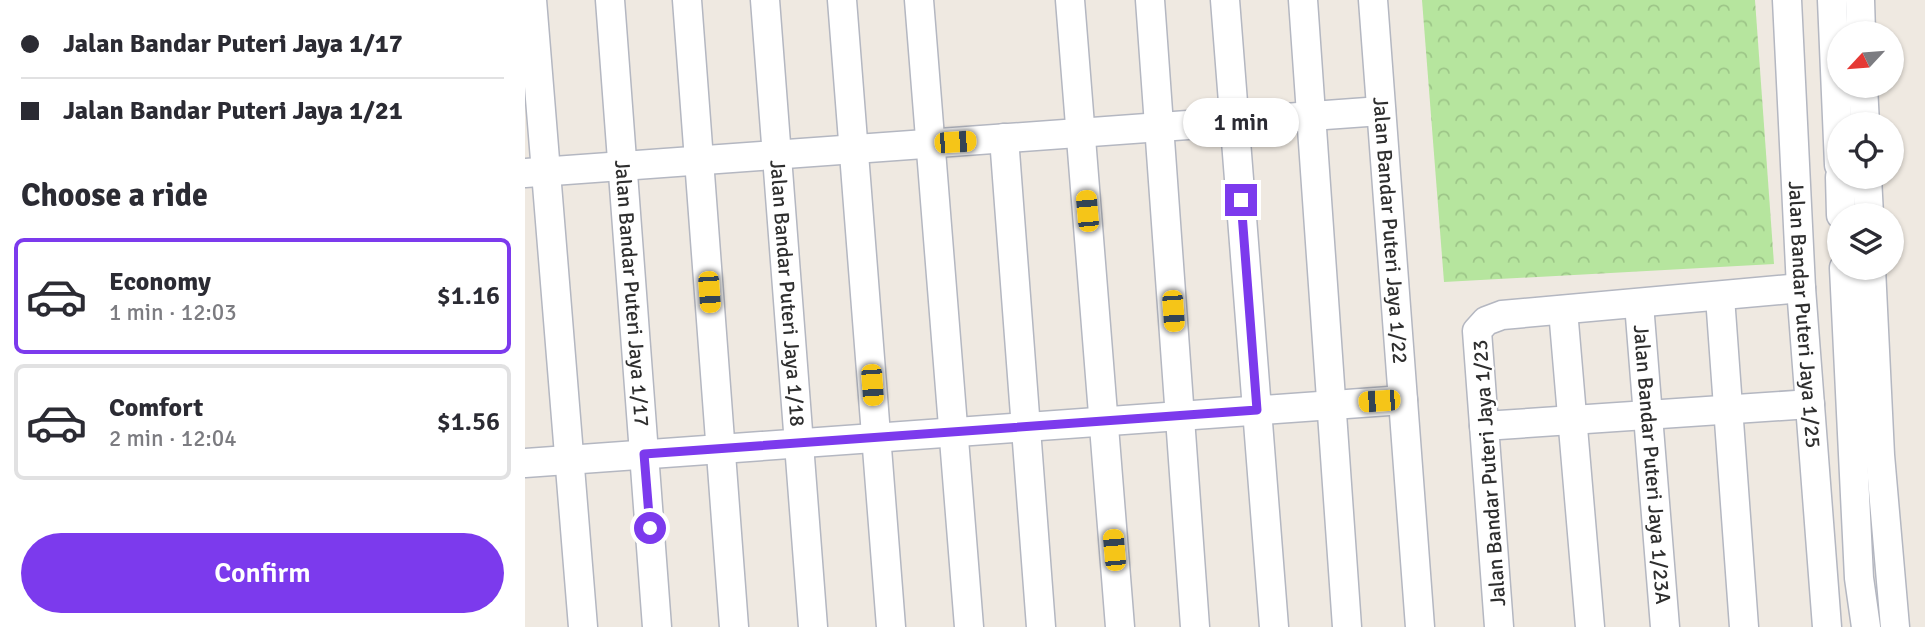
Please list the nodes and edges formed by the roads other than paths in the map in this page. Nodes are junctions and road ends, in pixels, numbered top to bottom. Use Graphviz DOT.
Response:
graph roads {
  1 [pos="532,0"];
  2 [pos="610,0"];
  3 [pos="687,0"];
  4 [pos="765,0"];
  5 [pos="842,0"];
  6 [pos="919,0"];
  7 [pos="1070,0"];
  8 [pos="1150,0"];
  9 [pos="1225,0"];
  10 [pos="1303,0"];
  11 [pos="1373,0"];
  12 [pos="1787,0"];
  13 [pos="1832,0"];
  14 [pos="1860,0"];
  15 [pos="1861,21"];
  16 [pos="1381,111"];
  17 [pos="1837,112"];
  18 [pos="1311,116"];
  19 [pos="1235,121"];
  20 [pos="1160,127"];
  21 [pos="1080,132"];
  22 [pos="1004,138"];
  23 [pos="930,144"];
  24 [pos="854,149"];
  25 [pos="777,155"];
  26 [pos="699,161"];
  27 [pos="623,166"];
  28 [pos="535,173"];
  29 [pos="1845,280"];
  30 [pos="1872,280"];
  31 [pos="1801,288"];
  32 [pos="1720,297"];
  33 [pos="1639,304"];
  34 [pos="1563,310"];
  35 [pos="1403,400"];
  36 [pos="1809,404"];
  37 [pos="1331,405"];
  38 [pos="1257,410"];
  39 [pos="1728,410"];
  40 [pos="1648,415"];
  41 [pos="1180,416"];
  42 [pos="1574,420"];
  43 [pos="1103,421"];
  44 [pos="1484,426"];
  45 [pos="1026,427"];
  46 [pos="953,432"];
  47 [pos="876,438"];
  48 [pos="799,444"];
  49 [pos="721,449"];
  50 [pos="644,454"];
  51 [pos="569,460"];
  52 [pos="525,463"];
  53 [pos="583,627"];
  54 [pos="657,627"];
  55 [pos="734,627"];
  56 [pos="813,627"];
  57 [pos="891,627"];
  58 [pos="969,627"];
  59 [pos="1041,627"];
  60 [pos="1119,627"];
  61 [pos="1195,627"];
  62 [pos="1274,627"];
  63 [pos="1347,627"];
  64 [pos="1420,627"];
  65 [pos="1499,627"];
  66 [pos="1591,627"];
  67 [pos="1665,627"];
  68 [pos="1744,627"];
  69 [pos="1826,627"];
  70 [pos="1866,627"];
  71 [pos="1895,627"];
  1 -- 28 [label="street"];
  2 -- 27 [label="street, Jalan Bandar Puteri Jaya 1/17"];
  3 -- 26 [label="street"];
  4 -- 25 [label="street, Jalan Bandar Puteri Jaya 1/18"];
  5 -- 24 [label="street"];
  6 -- 23 [label="street"];
  7 -- 21 [label="street"];
  8 -- 20 [label="street"];
  9 -- 19 [label="street"];
  10 -- 18 [label="street"];
  11 -- 16 [label="street, Jalan Bandar Puteri Jaya 1/22"];
  12 -- 31 [label="street, Jalan Bandar Puteri Jaya 1/25"];
  13 -- 17 [label="street"];
  14 -- 15 [label="street"];
  16 -- 18 [label="street"];
  16 -- 35 [label="street, Jalan Bandar Puteri Jaya 1/22"];
  18 -- 19 [label="street"];
  18 -- 37 [label="street"];
  19 -- 20 [label="street"];
  19 -- 38 [label="street"];
  20 -- 21 [label="street"];
  20 -- 41 [label="street"];
  21 -- 22 [label="street"];
  21 -- 43 [label="street"];
  22 -- 23 [label="street"];
  22 -- 45 [label="street"];
  23 -- 24 [label="street"];
  23 -- 46 [label="street"];
  24 -- 25 [label="street"];
  24 -- 47 [label="street"];
  25 -- 26 [label="street"];
  25 -- 48 [label="street, Jalan Bandar Puteri Jaya 1/18"];
  26 -- 27 [label="street"];
  26 -- 49 [label="street"];
  27 -- 28 [label="street"];
  27 -- 50 [label="street, Jalan Bandar Puteri Jaya 1/17"];
  28 -- 51 [label="street"];
  29 -- 70 [label="street"];
  30 -- 71 [label="street"];
  31 -- 32 [label="street"];
  31 -- 36 [label="street, Jalan Bandar Puteri Jaya 1/25"];
  32 -- 33 [label="street"];
  32 -- 39 [label="street"];
  33 -- 34 [label="street"];
  33 -- 40 [label="street, Jalan Bandar Puteri Jaya 1/23A"];
  34 -- 42 [label="street"];
  34 -- 44 [label="street, Jalan Bandar Puteri Jaya 1/23"];
  35 -- 37 [label="street"];
  35 -- 64 [label="street, Jalan Bandar Puteri Jaya 1/22"];
  36 -- 39 [label="street"];
  36 -- 69 [label="street, Jalan Bandar Puteri Jaya 1/25"];
  37 -- 38 [label="street"];
  37 -- 63 [label="street"];
  38 -- 41 [label="street"];
  38 -- 62 [label="street"];
  39 -- 40 [label="street"];
  39 -- 68 [label="street"];
  40 -- 42 [label="street"];
  40 -- 67 [label="street, Jalan Bandar Puteri Jaya 1/23A"];
  41 -- 43 [label="street"];
  41 -- 61 [label="street"];
  42 -- 44 [label="street"];
  42 -- 66 [label="street"];
  43 -- 45 [label="street"];
  43 -- 60 [label="street"];
  44 -- 65 [label="street, Jalan Bandar Puteri Jaya 1/23"];
  45 -- 46 [label="street"];
  45 -- 59 [label="street"];
  46 -- 47 [label="street"];
  46 -- 58 [label="street"];
  47 -- 48 [label="street"];
  47 -- 57 [label="street"];
  48 -- 49 [label="street"];
  48 -- 56 [label="street, Jalan Bandar Puteri Jaya 1/18"];
  49 -- 50 [label="street"];
  49 -- 55 [label="street"];
  50 -- 51 [label="street"];
  50 -- 54 [label="street, Jalan Bandar Puteri Jaya 1/17"];
  51 -- 52 [label="street"];
  51 -- 53 [label="street"];
}
